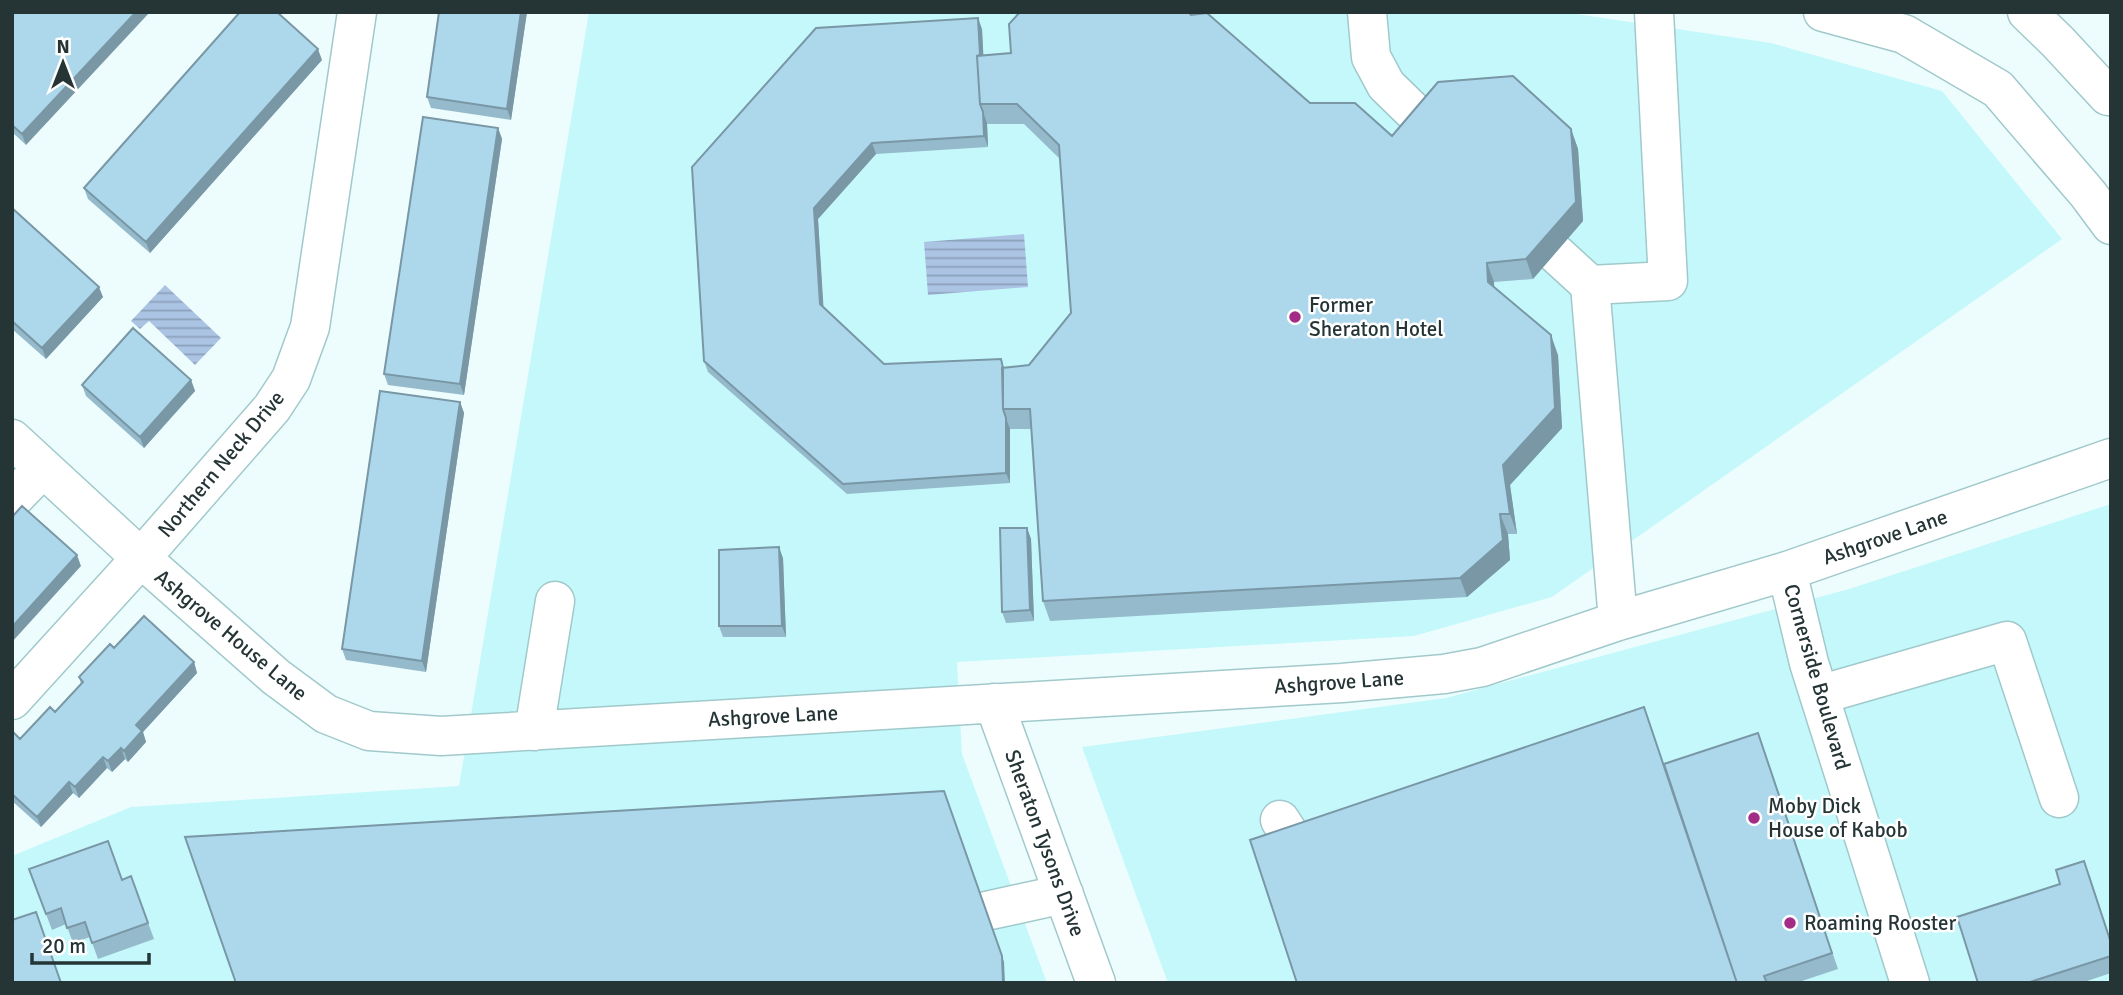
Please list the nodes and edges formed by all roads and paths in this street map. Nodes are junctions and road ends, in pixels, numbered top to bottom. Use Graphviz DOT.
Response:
graph roads {
  1 [pos="358,12"];
  2 [pos="1367,12"];
  3 [pos="1654,12"];
  4 [pos="1823,12"];
  5 [pos="2027,12"];
  6 [pos="2046,12"];
  7 [pos="2110,98"];
  8 [pos="1426,124"];
  9 [pos="2111,225"];
  10 [pos="1555,253"];
  11 [pos="1590,285"];
  12 [pos="12,439"];
  13 [pos="2111,458"];
  14 [pos="43,468"];
  15 [pos="12,500"];
  16 [pos="141,558"];
  17 [pos="1787,571"];
  18 [pos="555,601"];
  19 [pos="1618,621"];
  20 [pos="1819,695"];
  21 [pos="12,700"];
  22 [pos="994,703"];
  23 [pos="534,731"];
  24 [pos="2059,797"];
  25 [pos="1063,894"];
  26 [pos="986,911"];
  27 [pos="1096,983"];
  28 [pos="1910,983"];
  1 -- 16 [label="main road, Northern Neck Drive"];
  2 -- 8 [label="main road"];
  3 -- 11 [label="main road"];
  4 -- 9 [label="main road"];
  5 -- 7 [label="main road"];
  6 -- 7 [label="main road"];
  10 -- 11 [label="main road"];
  11 -- 19 [label="main road"];
  12 -- 14 [label="main road, Ashgrove House Lane"];
  13 -- 17 [label="main road, Ashgrove Lane"];
  14 -- 15 [label="main road"];
  14 -- 16 [label="main road, Ashgrove House Lane"];
  16 -- 21 [label="main road, Northern Neck Drive"];
  16 -- 23 [label="main road, Ashgrove House Lane"];
  17 -- 19 [label="main road, Ashgrove Lane"];
  17 -- 20 [label="main road, Cornerside Boulevard"];
  18 -- 23 [label="main road"];
  19 -- 22 [label="main road, Ashgrove Lane"];
  20 -- 24 [label="main road"];
  20 -- 28 [label="main road, Cornerside Boulevard"];
  22 -- 23 [label="main road, Ashgrove Lane"];
  22 -- 25 [label="main road, Sheraton Tysons Drive"];
  25 -- 26 [label="main road"];
  25 -- 27 [label="main road, Sheraton Tysons Drive"];
}
